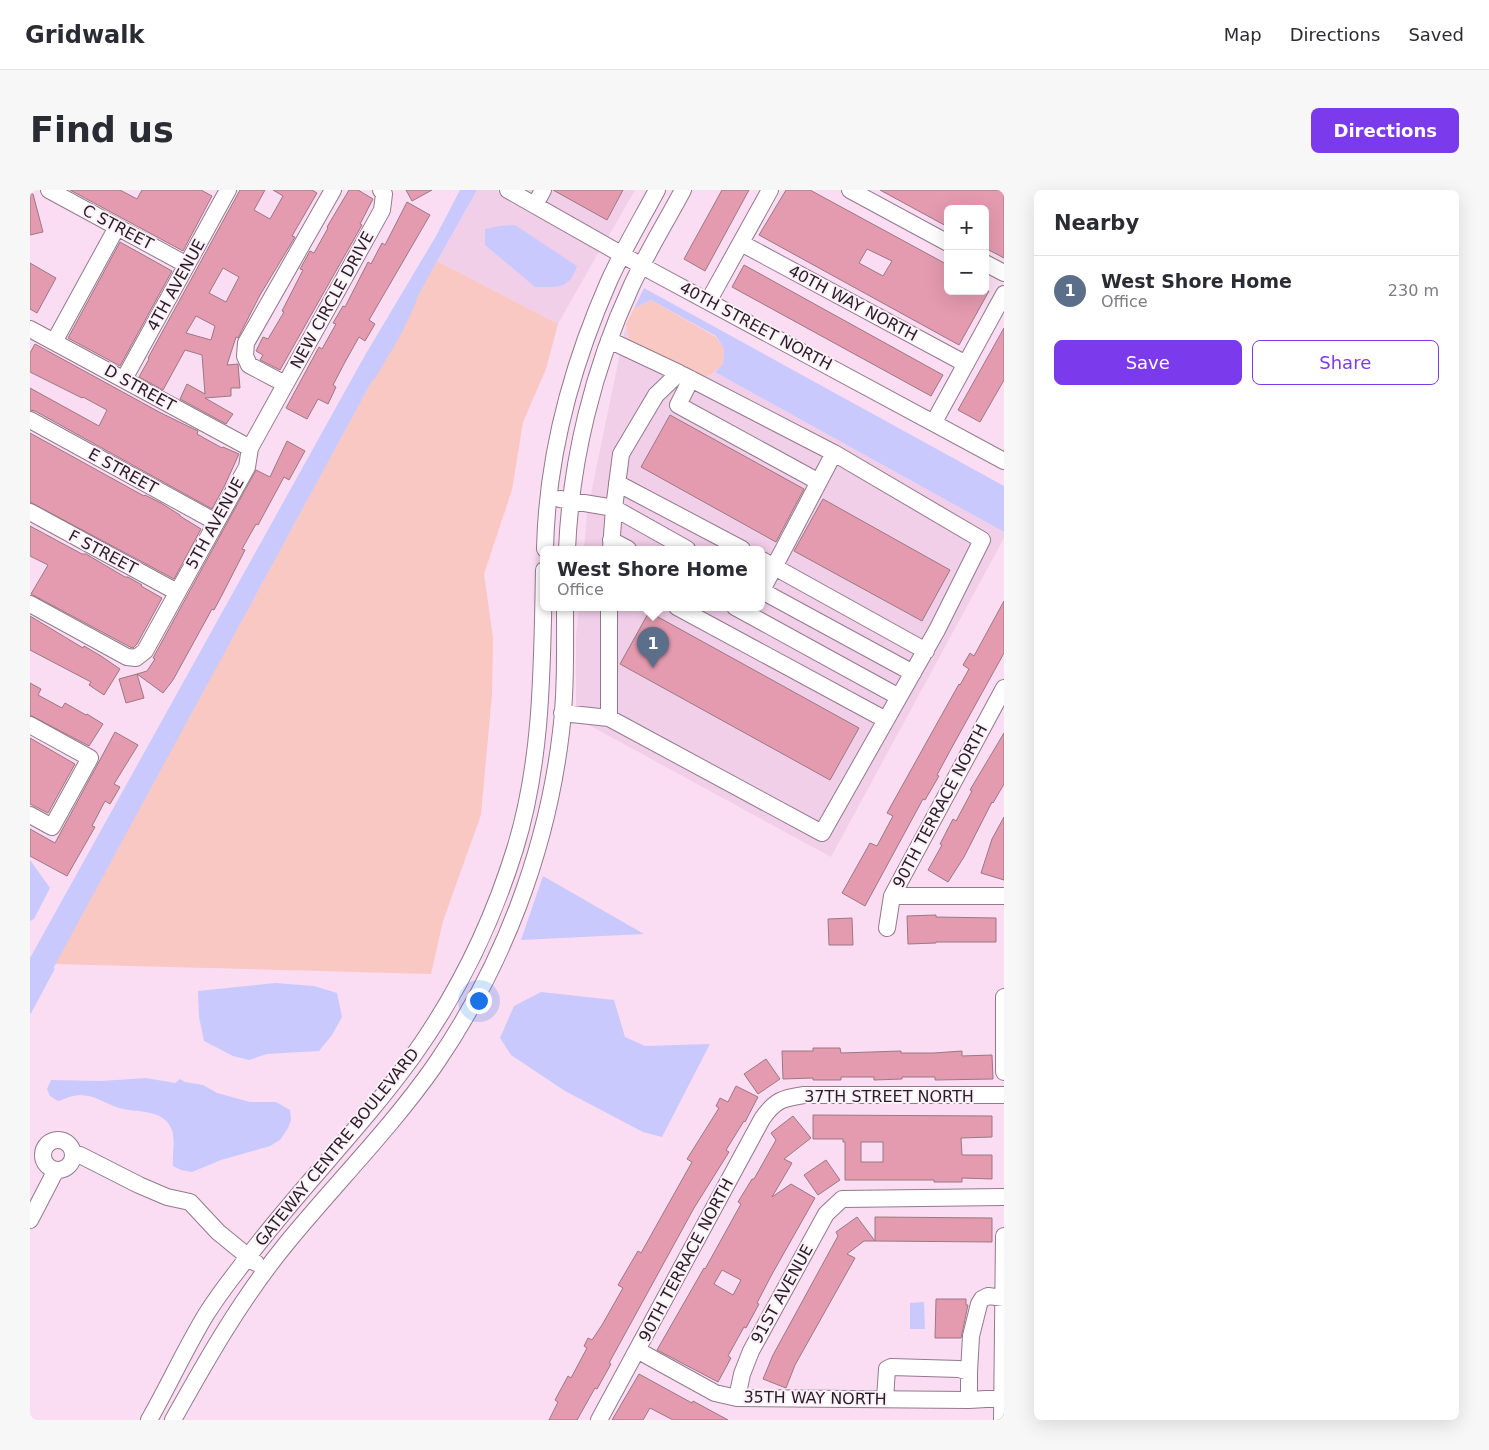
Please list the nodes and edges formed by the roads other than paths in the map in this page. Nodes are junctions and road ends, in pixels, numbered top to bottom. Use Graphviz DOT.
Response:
graph roads {
  1 [pos="49,190"];
  2 [pos="333,190"];
  3 [pos="380,190"];
  4 [pos="508,190"];
  5 [pos="543,190"];
  6 [pos="657,190"];
  7 [pos="683,190"];
  8 [pos="770,190"];
  9 [pos="850,190"];
  10 [pos="226,191"];
  11 [pos="535,205"];
  12 [pos="117,227"];
  13 [pos="944,241"];
  14 [pos="741,242"];
  15 [pos="622,254"];
  16 [pos="187,265"];
  17 [pos="989,265"];
  18 [pos="642,266"];
  19 [pos="1004,273"];
  20 [pos="1004,294"];
  21 [pos="709,300"];
  22 [pos="30,329"];
  23 [pos="609,340"];
  24 [pos="54,342"];
  25 [pos="966,364"];
  26 [pos="685,376"];
  27 [pos="124,380"];
  28 [pos="285,384"];
  29 [pos="30,420"];
  30 [pos="934,422"];
  31 [pos="250,448"];
  32 [pos="834,453"];
  33 [pos="1004,461"];
  34 [pos="819,482"];
  35 [pos="617,483"];
  36 [pos="548,498"];
  37 [pos="571,500"];
  38 [pos="614,508"];
  39 [pos="30,512"];
  40 [pos="216,522"];
  41 [pos="611,545"];
  42 [pos="545,546"];
  43 [pos="567,546"];
  44 [pos="682,546"];
  45 [pos="736,546"];
  46 [pos="768,564"];
  47 [pos="765,577"];
  48 [pos="177,592"];
  49 [pos="765,592"];
  50 [pos="30,604"];
  51 [pos="543,611"];
  52 [pos="566,611"];
  53 [pos="609,611"];
  54 [pos="684,611"];
  55 [pos="745,611"];
  56 [pos="749,611"];
  57 [pos="736,639"];
  58 [pos="926,651"];
  59 [pos="913,673"];
  60 [pos="1004,688"];
  61 [pos="899,697"];
  62 [pos="562,713"];
  63 [pos="609,718"];
  64 [pos="886,720"];
  65 [pos="30,725"];
  66 [pos="30,815"];
  67 [pos="892,896"];
  68 [pos="1004,896"];
  69 [pos="887,928"];
  70 [pos="1004,998"];
  71 [pos="1004,1072"];
  72 [pos="1004,1095"];
  73 [pos="776,1102"];
  74 [pos="73,1155"];
  75 [pos="56,1170"];
  76 [pos="1004,1197"];
  77 [pos="30,1220"];
  78 [pos="1004,1236"];
  79 [pos="248,1257"];
  80 [pos="266,1270"];
  81 [pos="1004,1298"];
  82 [pos="637,1350"];
  83 [pos="969,1372"];
  84 [pos="737,1398"];
  85 [pos="1003,1398"];
  86 [pos="884,1399"];
  87 [pos="969,1400"];
  88 [pos="149,1420"];
  89 [pos="173,1420"];
  90 [pos="599,1420"];
  91 [pos="1002,1420"];
  1 -- 12 [label="street, C STREET"];
  2 -- 28 [label="street, NEW CIRCLE DRIVE"];
  3 -- 28 [label="street, NEW CIRCLE DRIVE"];
  4 -- 11 [label="street, 40TH STREET NORTH"];
  5 -- 11 [label="street"];
  6 -- 15 [label="street"];
  7 -- 18 [label="street"];
  8 -- 14 [label="street"];
  9 -- 13 [label="street"];
  10 -- 16 [label="street, 4TH AVENUE"];
  11 -- 15 [label="street, 40TH STREET NORTH"];
  12 -- 16 [label="street, C STREET"];
  12 -- 24 [label="street"];
  14 -- 21 [label="street"];
  14 -- 25 [label="street, 40TH WAY NORTH"];
  15 -- 18 [label="street, 40TH STREET NORTH"];
  15 -- 36 [label="street"];
  16 -- 27 [label="street, 4TH AVENUE"];
  17 -- 19 [label="street"];
  18 -- 21 [label="street, 40TH STREET NORTH"];
  18 -- 23 [label="street"];
  20 -- 25 [label="street"];
  21 -- 30 [label="street, 40TH STREET NORTH"];
  22 -- 24 [label="street, D STREET"];
  23 -- 26 [label="street"];
  23 -- 37 [label="street"];
  24 -- 27 [label="street, D STREET"];
  25 -- 30 [label="street"];
  26 -- 32 [label="street"];
  26 -- 34 [label="street"];
  26 -- 35 [label="street"];
  27 -- 31 [label="street, D STREET"];
  28 -- 31 [label="street, 5TH AVENUE"];
  29 -- 40 [label="street, E STREET"];
  30 -- 33 [label="street, 40TH STREET NORTH"];
  31 -- 40 [label="street, 5TH AVENUE"];
  32 -- 34 [label="street"];
  32 -- 58 [label="street"];
  34 -- 46 [label="street"];
  35 -- 38 [label="street"];
  35 -- 45 [label="street"];
  36 -- 37 [label="street"];
  36 -- 42 [label="street"];
  37 -- 38 [label="street"];
  37 -- 43 [label="street"];
  38 -- 41 [label="street"];
  38 -- 44 [label="street"];
  39 -- 48 [label="street, F STREET"];
  40 -- 48 [label="street, 5TH AVENUE"];
  46 -- 47 [label="street"];
  46 -- 58 [label="street"];
  48 -- 50 [label="street, 5TH AVENUE"];
  49 -- 59 [label="street"];
  51 -- 79 [label="street, GATEWAY CENTRE BOULEVARD"];
  52 -- 62 [label="street, GATEWAY CENTRE BOULEVARD"];
  53 -- 63 [label="street"];
  54 -- 57 [label="street"];
  55 -- 57 [label="street"];
  56 -- 61 [label="street"];
  57 -- 64 [label="street"];
  58 -- 59 [label="street"];
  59 -- 61 [label="street"];
  60 -- 67 [label="street, 90TH TERRACE NORTH"];
  61 -- 64 [label="street"];
  62 -- 63 [label="street"];
  62 -- 80 [label="street, GATEWAY CENTRE BOULEVARD"];
  63 -- 64 [label="street"];
  65 -- 66 [label="street"];
  67 -- 68 [label="street"];
  67 -- 69 [label="street, 90TH TERRACE NORTH"];
  70 -- 71 [label="street"];
  72 -- 73 [label="street, 37TH STREET NORTH"];
  73 -- 82 [label="street, 90TH TERRACE NORTH"];
  74 -- 75 [label="street"];
  74 -- 75 [label="street"];
  74 -- 79 [label="street"];
  75 -- 77 [label="street"];
  76 -- 84 [label="street, 91ST AVENUE"];
  78 -- 81 [label="street"];
  79 -- 80 [label="street"];
  79 -- 88 [label="street, GATEWAY CENTRE BOULEVARD"];
  80 -- 89 [label="street, GATEWAY CENTRE BOULEVARD"];
  81 -- 83 [label="street"];
  81 -- 85 [label="street"];
  82 -- 84 [label="street, 35TH WAY NORTH"];
  82 -- 90 [label="street, 90TH TERRACE NORTH"];
  83 -- 86 [label="street"];
  83 -- 87 [label="street"];
  84 -- 86 [label="street, 35TH WAY NORTH"];
  85 -- 87 [label="street, 35TH WAY NORTH"];
  85 -- 91 [label="street"];
  86 -- 87 [label="street, 35TH WAY NORTH"];
}
